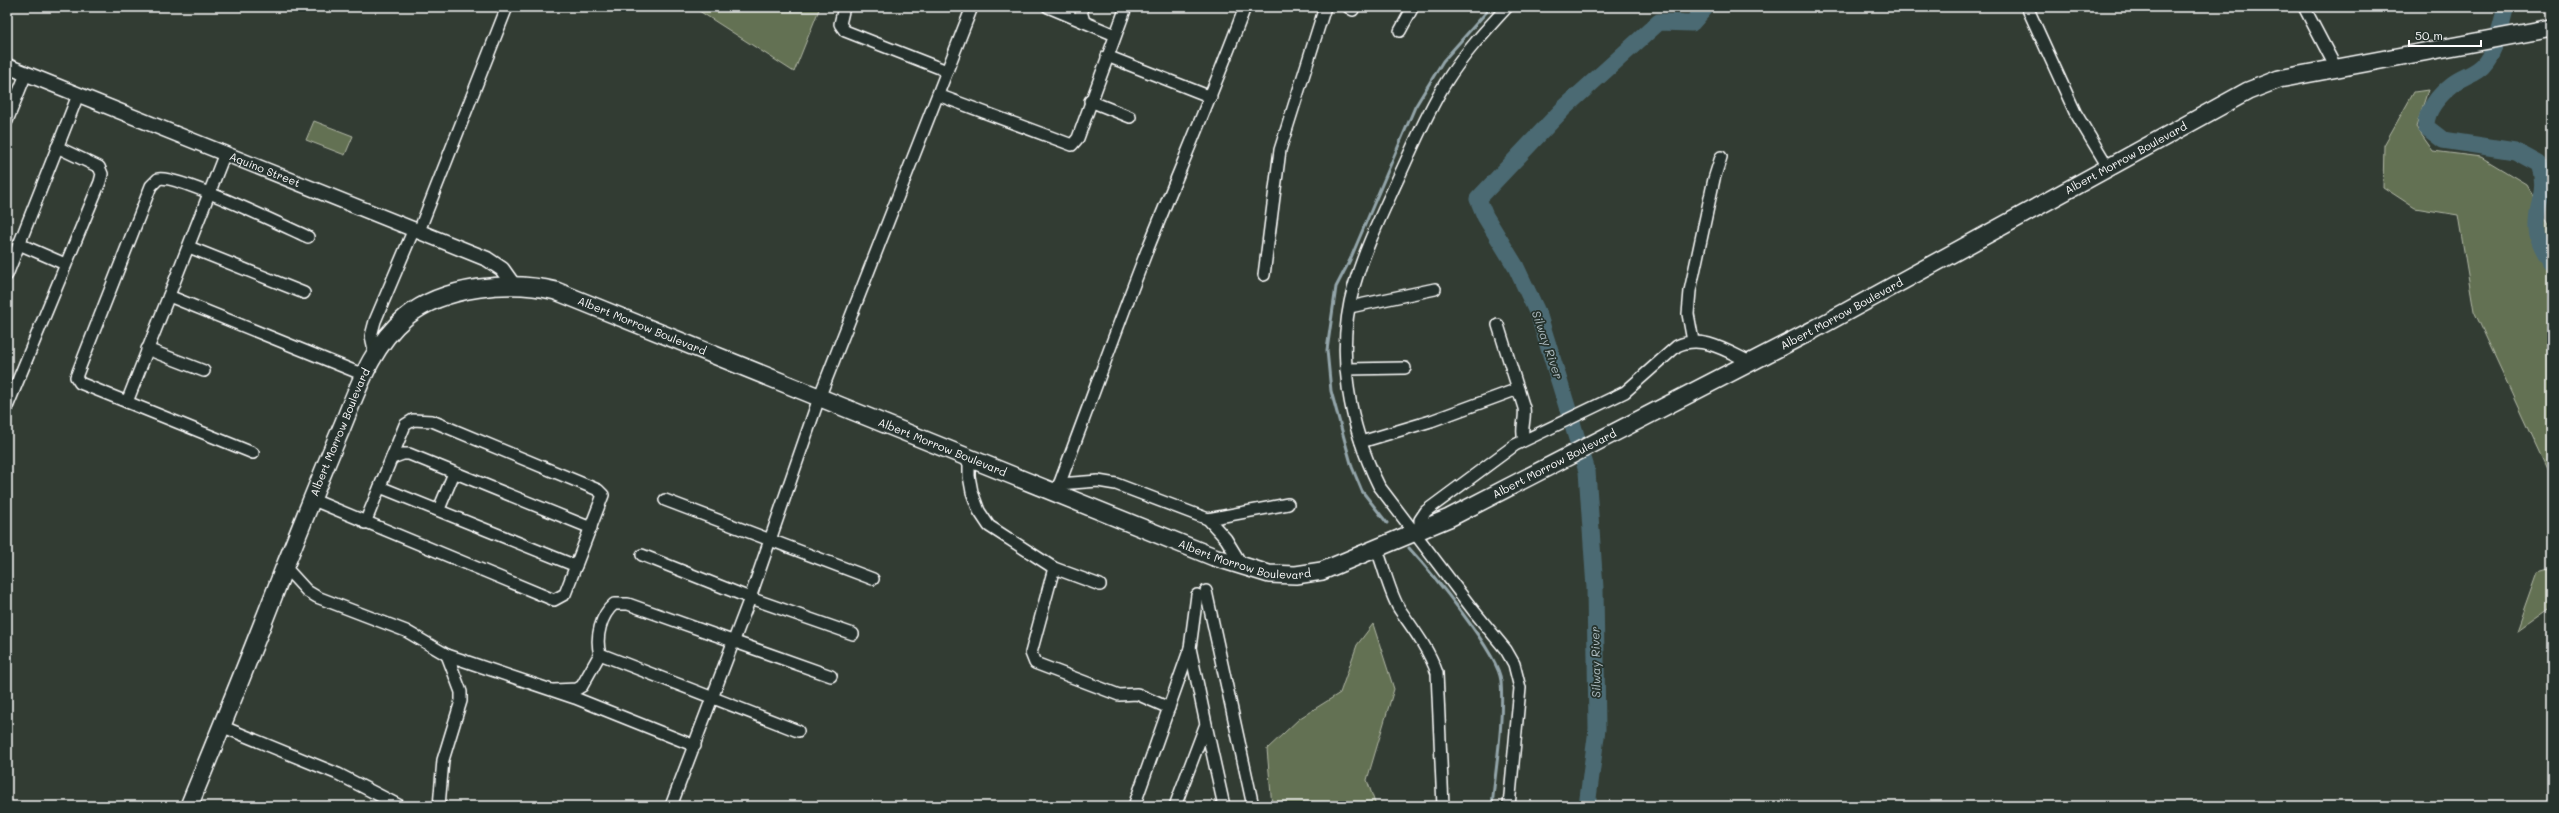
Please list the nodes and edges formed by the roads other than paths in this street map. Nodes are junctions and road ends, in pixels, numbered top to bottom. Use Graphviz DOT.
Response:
graph roads {
  1 [pos="507,7"];
  2 [pos="844,7"];
  3 [pos="972,7"];
  4 [pos="1048,7"];
  5 [pos="1080,7"];
  6 [pos="1126,7"];
  7 [pos="1245,7"];
  8 [pos="1325,7"];
  9 [pos="1413,7"];
  10 [pos="1507,7"];
  11 [pos="2027,7"];
  12 [pos="2304,7"];
  13 [pos="1084,22"];
  14 [pos="2552,28"];
  15 [pos="1400,31"];
  16 [pos="1115,35"];
  17 [pos="1106,56"];
  18 [pos="7,66"];
  19 [pos="2336,68"];
  20 [pos="947,71"];
  21 [pos="26,74"];
  22 [pos="78,95"];
  23 [pos="938,96"];
  24 [pos="1211,97"];
  25 [pos="1090,101"];
  26 [pos="1130,117"];
  27 [pos="7,122"];
  28 [pos="57,147"];
  29 [pos="225,154"];
  30 [pos="1721,157"];
  31 [pos="2108,166"];
  32 [pos="209,194"];
  33 [pos="416,230"];
  34 [pos="308,237"];
  35 [pos="19,244"];
  36 [pos="189,247"];
  37 [pos="65,264"];
  38 [pos="7,275"];
  39 [pos="1264,275"];
  40 [pos="514,286"];
  41 [pos="1435,289"];
  42 [pos="304,293"];
  43 [pos="169,296"];
  44 [pos="1350,307"];
  45 [pos="1498,325"];
  46 [pos="1693,341"];
  47 [pos="147,349"];
  48 [pos="375,354"];
  49 [pos="1752,363"];
  50 [pos="1404,368"];
  51 [pos="1346,369"];
  52 [pos="204,371"];
  53 [pos="364,374"];
  54 [pos="1518,389"];
  55 [pos="10,392"];
  56 [pos="819,398"];
  57 [pos="127,402"];
  58 [pos="7,407"];
  59 [pos="1528,438"];
  60 [pos="1361,442"];
  61 [pos="253,453"];
  62 [pos="392,458"];
  63 [pos="969,459"];
  64 [pos="454,473"];
  65 [pos="380,487"];
  66 [pos="1057,489"];
  67 [pos="311,500"];
  68 [pos="665,500"];
  69 [pos="1288,504"];
  70 [pos="439,509"];
  71 [pos="1208,519"];
  72 [pos="366,523"];
  73 [pos="591,528"];
  74 [pos="1418,532"];
  75 [pos="770,541"];
  76 [pos="1377,550"];
  77 [pos="642,555"];
  78 [pos="576,566"];
  79 [pos="285,567"];
  80 [pos="1243,567"];
  81 [pos="1054,568"];
  82 [pos="873,579"];
  83 [pos="1100,585"];
  84 [pos="750,598"];
  85 [pos="853,634"];
  86 [pos="734,642"];
  87 [pos="1190,648"];
  88 [pos="600,654"];
  89 [pos="447,655"];
  90 [pos="831,676"];
  91 [pos="546,690"];
  92 [pos="713,698"];
  93 [pos="1169,708"];
  94 [pos="1206,724"];
  95 [pos="222,726"];
  96 [pos="798,731"];
  97 [pos="1209,739"];
  98 [pos="696,746"];
  99 [pos="1198,746"];
  100 [pos="189,806"];
  101 [pos="400,806"];
  102 [pos="439,806"];
  103 [pos="671,806"];
  104 [pos="1134,806"];
  105 [pos="1176,806"];
  106 [pos="1224,806"];
  107 [pos="1253,806"];
  108 [pos="1443,806"];
  109 [pos="1509,806"];
  1 -- 33 [label="street"];
  2 -- 20 [label="street"];
  3 -- 20 [label="street"];
  4 -- 13 [label="street"];
  5 -- 13 [label="street"];
  6 -- 16 [label="street"];
  7 -- 24 [label="street"];
  8 -- 39 [label="street"];
  9 -- 15 [label="street"];
  10 -- 44 [label="street"];
  11 -- 31 [label="street"];
  12 -- 19 [label="street"];
  13 -- 16 [label="street"];
  14 -- 19 [label="highway, Albert Morrow Boulevard"];
  16 -- 17 [label="street"];
  17 -- 24 [label="street"];
  17 -- 25 [label="street"];
  18 -- 21 [label="main road, Aquino Street"];
  19 -- 31 [label="highway, Albert Morrow Boulevard"];
  20 -- 23 [label="street"];
  21 -- 22 [label="main road, Aquino Street"];
  21 -- 27 [label="street"];
  22 -- 28 [label="street"];
  22 -- 29 [label="main road, Aquino Street"];
  23 -- 25 [label="street"];
  23 -- 56 [label="street"];
  24 -- 66 [label="street"];
  25 -- 26 [label="street"];
  28 -- 35 [label="street"];
  28 -- 37 [label="street"];
  29 -- 32 [label="street"];
  29 -- 33 [label="main road, Aquino Street"];
  30 -- 46 [label="street"];
  31 -- 49 [label="highway, Albert Morrow Boulevard"];
  32 -- 34 [label="street"];
  32 -- 36 [label="street"];
  32 -- 57 [label="street"];
  33 -- 40 [label="main road, Aquino Street"];
  33 -- 48 [label="street"];
  35 -- 37 [label="street"];
  35 -- 38 [label="street"];
  36 -- 42 [label="street"];
  36 -- 43 [label="street"];
  37 -- 55 [label="street"];
  40 -- 48 [label="highway, Albert Morrow Boulevard"];
  40 -- 56 [label="highway, Albert Morrow Boulevard"];
  41 -- 44 [label="street"];
  43 -- 47 [label="street"];
  43 -- 53 [label="street"];
  44 -- 51 [label="street"];
  45 -- 54 [label="street"];
  46 -- 49 [label="street"];
  46 -- 59 [label="street"];
  47 -- 52 [label="street"];
  47 -- 57 [label="street"];
  48 -- 53 [label="highway, Albert Morrow Boulevard"];
  49 -- 74 [label="highway, Albert Morrow Boulevard"];
  50 -- 51 [label="street"];
  51 -- 60 [label="street"];
  53 -- 67 [label="highway, Albert Morrow Boulevard"];
  54 -- 59 [label="street"];
  54 -- 60 [label="street"];
  55 -- 58 [label="street"];
  56 -- 63 [label="highway, Albert Morrow Boulevard"];
  56 -- 75 [label="street"];
  57 -- 61 [label="street"];
  59 -- 74 [label="street"];
  60 -- 74 [label="street"];
  62 -- 64 [label="street"];
  62 -- 65 [label="street"];
  62 -- 73 [label="street"];
  63 -- 66 [label="highway, Albert Morrow Boulevard"];
  63 -- 81 [label="street"];
  64 -- 70 [label="street"];
  64 -- 73 [label="street"];
  65 -- 70 [label="street"];
  65 -- 72 [label="street"];
  66 -- 71 [label="street"];
  66 -- 80 [label="highway, Albert Morrow Boulevard"];
  67 -- 72 [label="street"];
  67 -- 79 [label="highway, Albert Morrow Boulevard"];
  68 -- 75 [label="street"];
  69 -- 71 [label="street"];
  70 -- 78 [label="street"];
  71 -- 80 [label="street"];
  72 -- 78 [label="street"];
  73 -- 78 [label="street"];
  74 -- 76 [label="highway, Albert Morrow Boulevard"];
  74 -- 109 [label="street"];
  75 -- 82 [label="street"];
  75 -- 84 [label="street"];
  76 -- 80 [label="highway, Albert Morrow Boulevard"];
  76 -- 108 [label="street"];
  77 -- 84 [label="street"];
  79 -- 89 [label="street"];
  79 -- 95 [label="highway, Albert Morrow Boulevard"];
  81 -- 83 [label="street"];
  81 -- 93 [label="street"];
  84 -- 85 [label="street"];
  84 -- 86 [label="street"];
  86 -- 88 [label="street"];
  86 -- 90 [label="street"];
  86 -- 92 [label="street"];
  87 -- 93 [label="street"];
  87 -- 94 [label="street"];
  87 -- 107 [label="street"];
  88 -- 91 [label="street"];
  88 -- 92 [label="street"];
  89 -- 91 [label="street"];
  89 -- 102 [label="street"];
  91 -- 98 [label="street"];
  92 -- 96 [label="street"];
  92 -- 98 [label="street"];
  93 -- 104 [label="street"];
  94 -- 97 [label="street"];
  94 -- 99 [label="street"];
  95 -- 100 [label="highway, Albert Morrow Boulevard"];
  95 -- 101 [label="street"];
  97 -- 99 [label="street"];
  97 -- 106 [label="street"];
  98 -- 103 [label="street"];
  99 -- 105 [label="street"];
}
